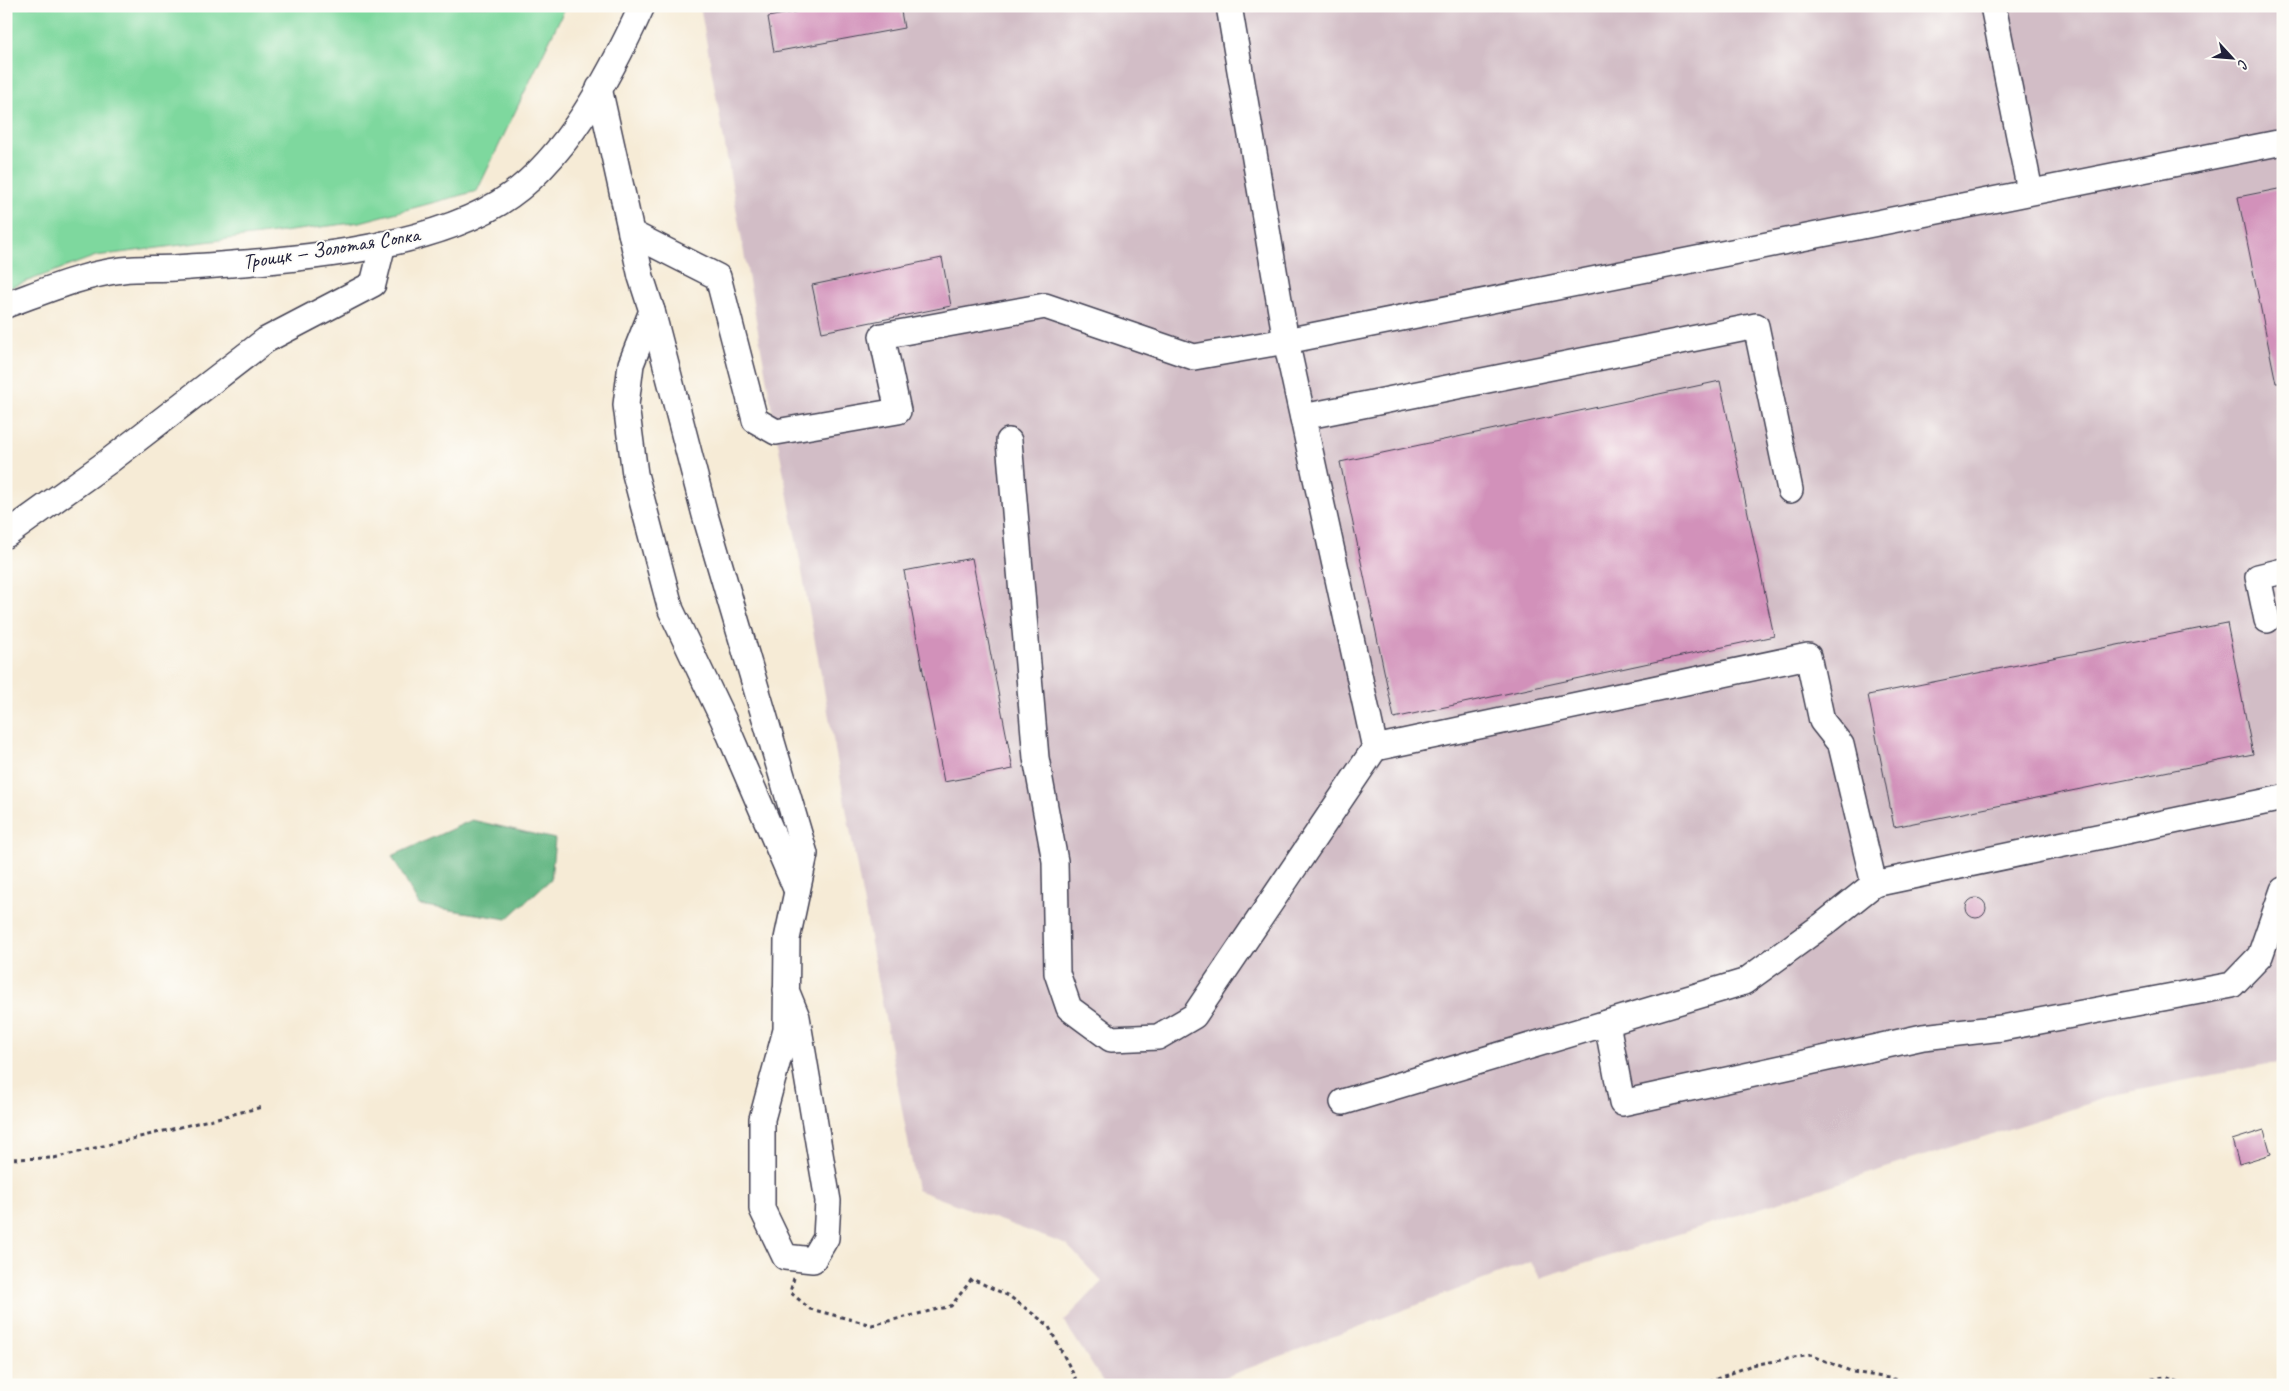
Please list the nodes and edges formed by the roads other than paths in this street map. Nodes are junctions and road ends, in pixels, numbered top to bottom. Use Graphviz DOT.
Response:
graph roads {
  1 [pos="642,6"];
  2 [pos="1229,6"];
  3 [pos="1993,6"];
  4 [pos="599,88"];
  5 [pos="2283,142"];
  6 [pos="2030,192"];
  7 [pos="631,233"];
  8 [pos="383,244"];
  9 [pos="6,304"];
  10 [pos="652,310"];
  11 [pos="1286,342"];
  12 [pos="1303,418"];
  13 [pos="1008,441"];
  14 [pos="1790,490"];
  15 [pos="6,535"];
  16 [pos="2283,572"];
  17 [pos="2267,620"];
  18 [pos="1375,748"];
  19 [pos="2283,798"];
  20 [pos="1874,884"];
  21 [pos="797,890"];
  22 [pos="2283,890"];
  23 [pos="786,990"];
  24 [pos="1606,1023"];
  25 [pos="1343,1102"];
  1 -- 4 [label="street, Троицк — Золотая Сопка"];
  2 -- 11 [label="street"];
  3 -- 6 [label="street"];
  4 -- 7 [label="street"];
  4 -- 8 [label="street, Троицк — Золотая Сопка"];
  5 -- 6 [label="street"];
  6 -- 11 [label="street"];
  7 -- 10 [label="street"];
  7 -- 11 [label="street"];
  8 -- 9 [label="street, Троицк — Золотая Сопка"];
  8 -- 15 [label="street"];
  10 -- 21 [label="street"];
  10 -- 21 [label="street"];
  11 -- 12 [label="street"];
  12 -- 14 [label="street"];
  12 -- 18 [label="street"];
  13 -- 18 [label="street"];
  16 -- 17 [label="street"];
  18 -- 20 [label="street"];
  19 -- 20 [label="street"];
  20 -- 24 [label="street"];
  21 -- 23 [label="street"];
  22 -- 24 [label="street"];
  23 -- 23 [label="street"];
  24 -- 25 [label="street"];
}
